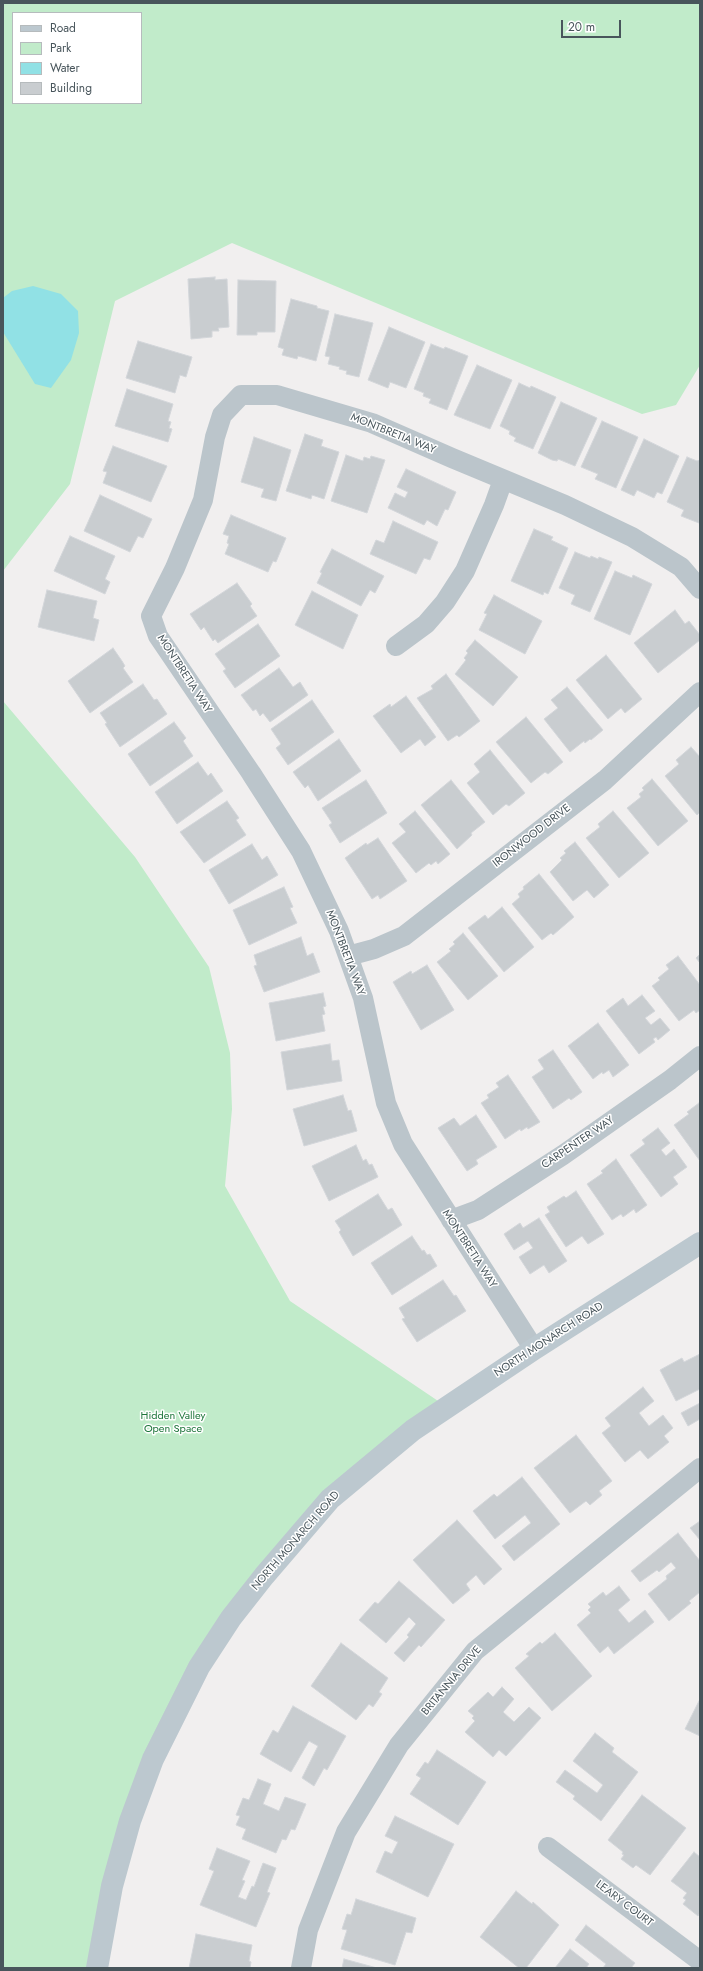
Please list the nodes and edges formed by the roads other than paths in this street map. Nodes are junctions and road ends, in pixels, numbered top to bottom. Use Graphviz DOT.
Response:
graph roads {
  1 [pos="503,480"];
  2 [pos="700,589"];
  3 [pos="396,646"];
  4 [pos="700,692"];
  5 [pos="348,956"];
  6 [pos="700,1056"];
  7 [pos="451,1220"];
  8 [pos="700,1243"];
  9 [pos="534,1348"];
  10 [pos="700,1468"];
  11 [pos="548,1847"];
  12 [pos="700,1961"];
  13 [pos="97,1968"];
  14 [pos="301,1968"];
  1 -- 2 [label="street, MONTBRETIA WAY"];
  1 -- 3 [label="street"];
  1 -- 5 [label="street, MONTBRETIA WAY"];
  4 -- 5 [label="street, IRONWOOD DRIVE"];
  5 -- 7 [label="street, MONTBRETIA WAY"];
  6 -- 7 [label="street, CARPENTER WAY"];
  7 -- 9 [label="street, MONTBRETIA WAY"];
  8 -- 9 [label="street, NORTH MONARCH ROAD"];
  9 -- 13 [label="street, NORTH MONARCH ROAD"];
  10 -- 14 [label="street, BRITANNIA DRIVE"];
  11 -- 12 [label="street, LEARY COURT"];
}
